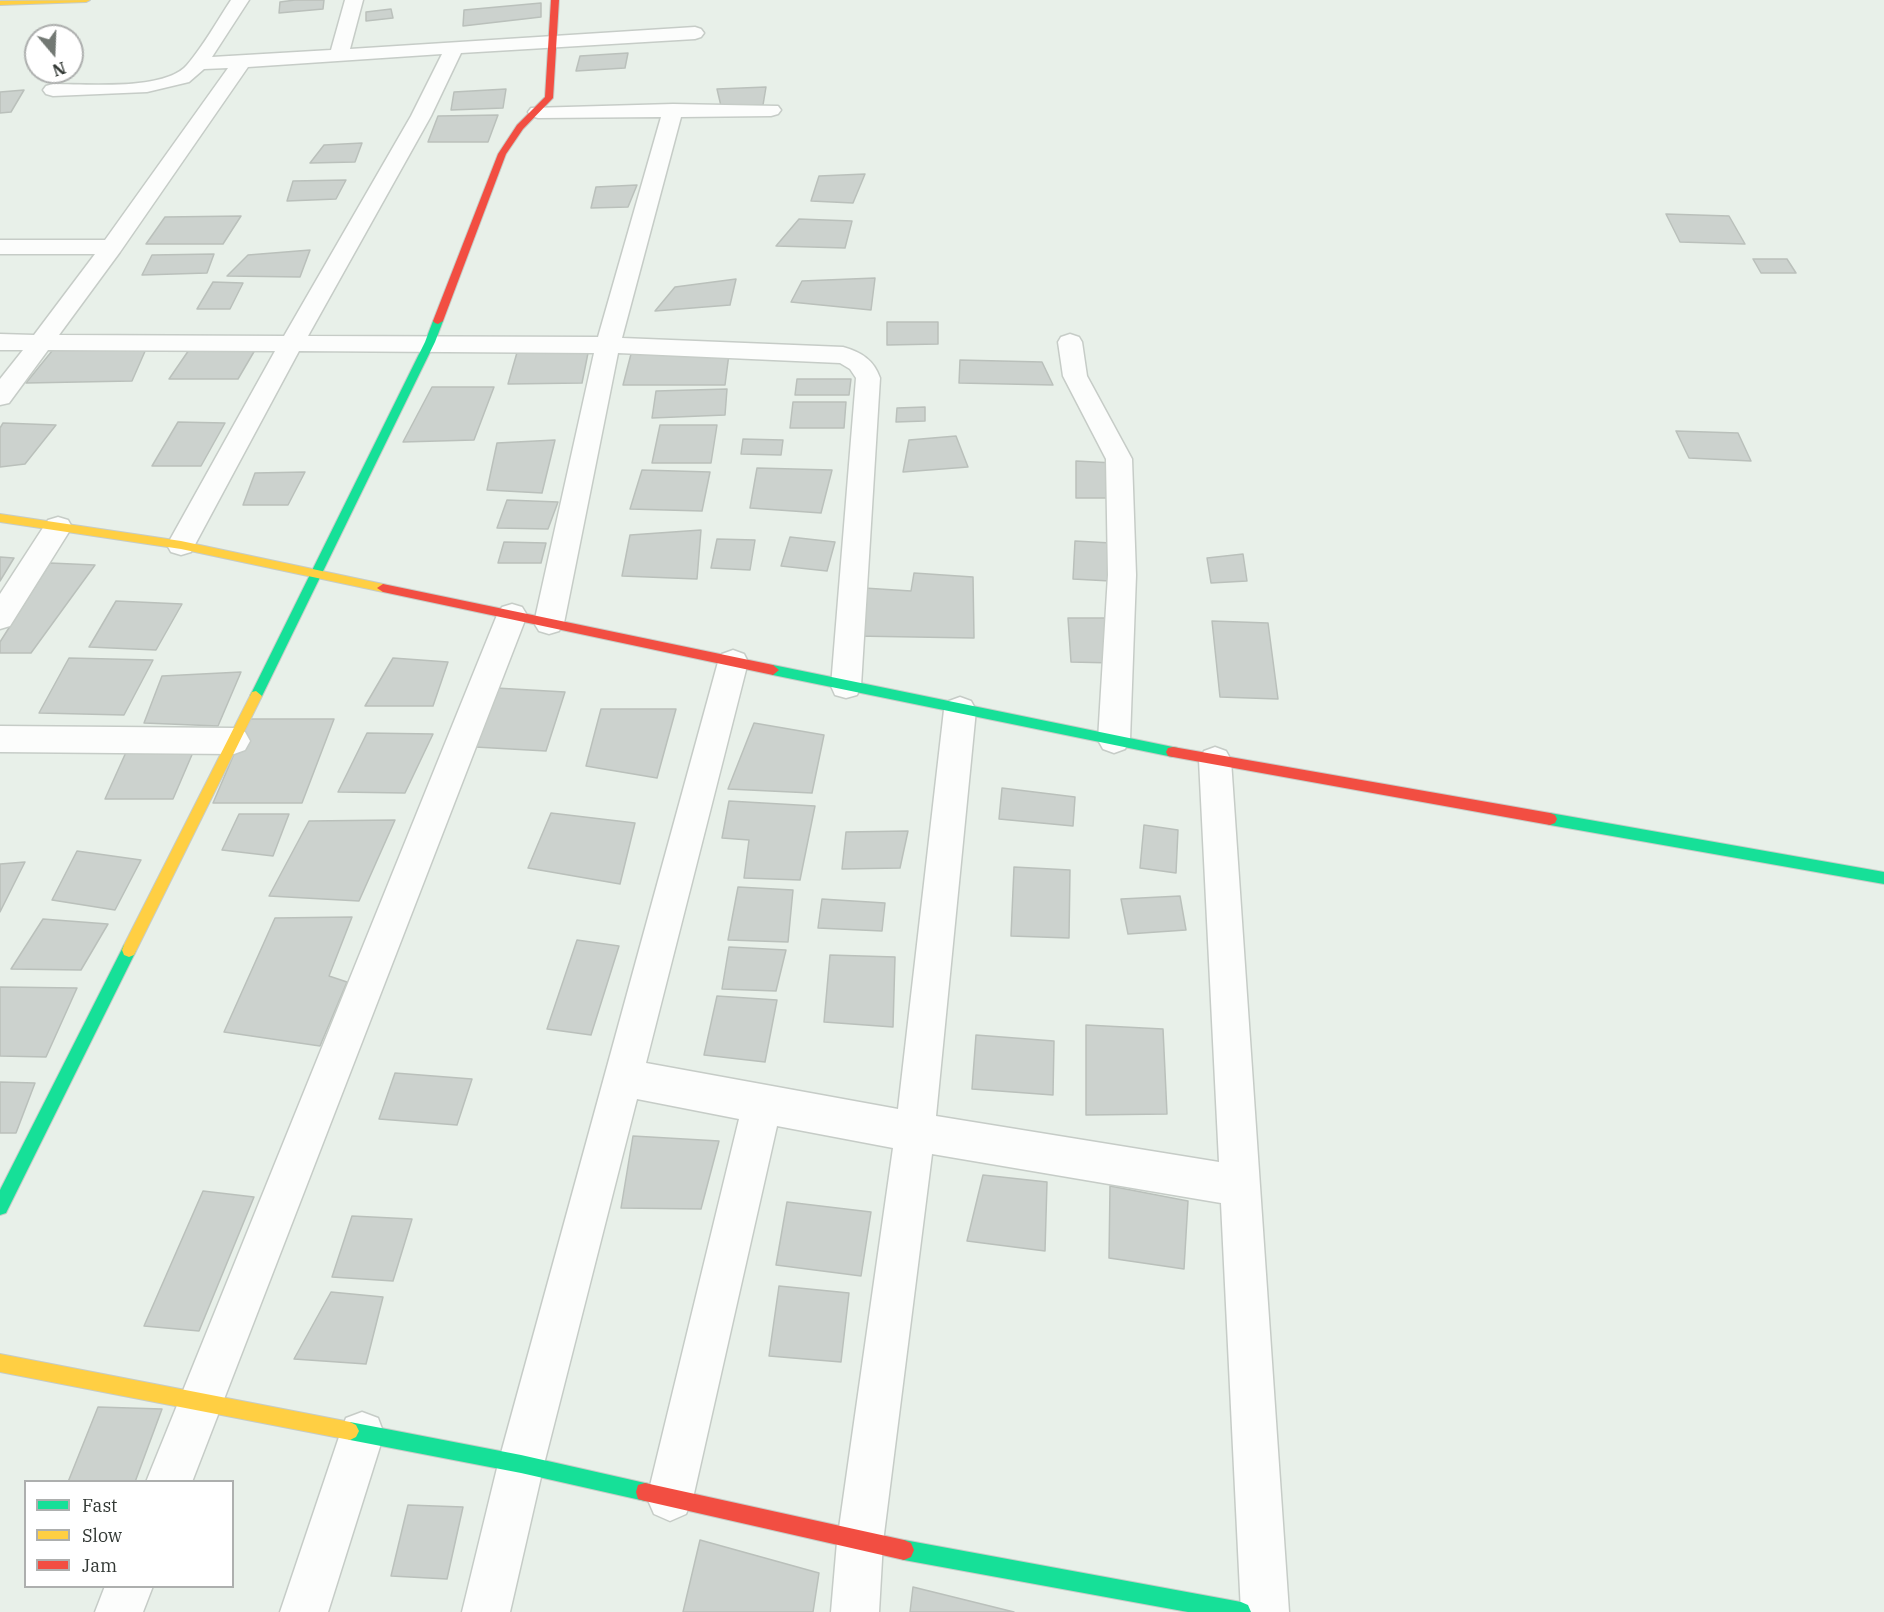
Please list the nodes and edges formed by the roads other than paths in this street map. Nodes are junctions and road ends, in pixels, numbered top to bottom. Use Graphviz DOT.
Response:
graph roads {
  1 [pos="86,0"];
  2 [pos="240,0"];
  3 [pos="354,0"];
  4 [pos="555,0"];
  5 [pos="0,3"];
  6 [pos="695,33"];
  7 [pos="553,41"];
  8 [pos="454,48"];
  9 [pos="339,55"];
  10 [pos="242,61"];
  11 [pos="197,64"];
  12 [pos="52,90"];
  13 [pos="673,110"];
  14 [pos="771,110"];
  15 [pos="538,112"];
  16 [pos="0,247"];
  17 [pos="112,247"];
  18 [pos="0,342"];
  19 [pos="40,342"];
  20 [pos="292,342"];
  21 [pos="430,342"];
  22 [pos="1070,342"];
  23 [pos="608,345"];
  24 [pos="0,397"];
  25 [pos="0,518"];
  26 [pos="58,526"];
  27 [pos="181,545"];
  28 [pos="317,574"];
  29 [pos="512,615"];
  30 [pos="0,618"];
  31 [pos="549,623"];
  32 [pos="734,662"];
  33 [pos="846,686"];
  34 [pos="960,710"];
  35 [pos="0,739"];
  36 [pos="1114,740"];
  37 [pos="234,741"];
  38 [pos="1215,760"];
  39 [pos="1884,878"];
  40 [pos="623,1078"];
  41 [pos="762,1105"];
  42 [pos="915,1132"];
  43 [pos="1241,1186"];
  44 [pos="0,1207"];
  45 [pos="0,1363"];
  46 [pos="200,1402"];
  47 [pos="362,1434"];
  48 [pos="520,1464"];
  49 [pos="170,1480"];
  50 [pos="670,1498"];
  51 [pos="860,1542"];
  52 [pos="129,1588"];
  53 [pos="119,1612"];
  54 [pos="304,1612"];
  55 [pos="486,1612"];
  56 [pos="855,1612"];
  57 [pos="1241,1612"];
  58 [pos="1265,1612"];
  1 -- 5 [label="street"];
  2 -- 11 [label="street"];
  3 -- 9 [label="street"];
  4 -- 7 [label="street"];
  6 -- 7 [label="street"];
  7 -- 8 [label="street"];
  7 -- 15 [label="street"];
  8 -- 9 [label="street"];
  8 -- 20 [label="street"];
  9 -- 10 [label="street"];
  10 -- 11 [label="street"];
  10 -- 17 [label="street"];
  11 -- 12 [label="street"];
  13 -- 14 [label="street"];
  13 -- 15 [label="street"];
  13 -- 23 [label="street"];
  15 -- 21 [label="street"];
  16 -- 17 [label="street"];
  17 -- 19 [label="street"];
  18 -- 19 [label="street"];
  19 -- 20 [label="street"];
  19 -- 24 [label="street"];
  20 -- 21 [label="street"];
  20 -- 27 [label="street"];
  21 -- 23 [label="street"];
  21 -- 28 [label="street"];
  22 -- 36 [label="street"];
  23 -- 31 [label="street"];
  23 -- 33 [label="street"];
  25 -- 26 [label="street"];
  26 -- 27 [label="street"];
  26 -- 30 [label="street"];
  27 -- 28 [label="street"];
  28 -- 29 [label="street"];
  28 -- 37 [label="street"];
  29 -- 31 [label="street"];
  29 -- 46 [label="street"];
  31 -- 32 [label="street"];
  32 -- 33 [label="street"];
  32 -- 40 [label="street"];
  33 -- 34 [label="street"];
  34 -- 36 [label="street"];
  34 -- 42 [label="street"];
  35 -- 37 [label="street"];
  36 -- 38 [label="street"];
  37 -- 44 [label="street"];
  38 -- 39 [label="street"];
  38 -- 43 [label="street"];
  40 -- 41 [label="street"];
  40 -- 48 [label="street"];
  41 -- 42 [label="street"];
  41 -- 50 [label="street"];
  42 -- 43 [label="street"];
  42 -- 51 [label="street"];
  43 -- 58 [label="street"];
  45 -- 46 [label="street"];
  46 -- 47 [label="street"];
  46 -- 49 [label="street"];
  47 -- 48 [label="street"];
  47 -- 54 [label="street"];
  48 -- 50 [label="street"];
  48 -- 55 [label="street"];
  50 -- 51 [label="street"];
  51 -- 56 [label="street"];
  51 -- 57 [label="street"];
  52 -- 53 [label="street"];
}
